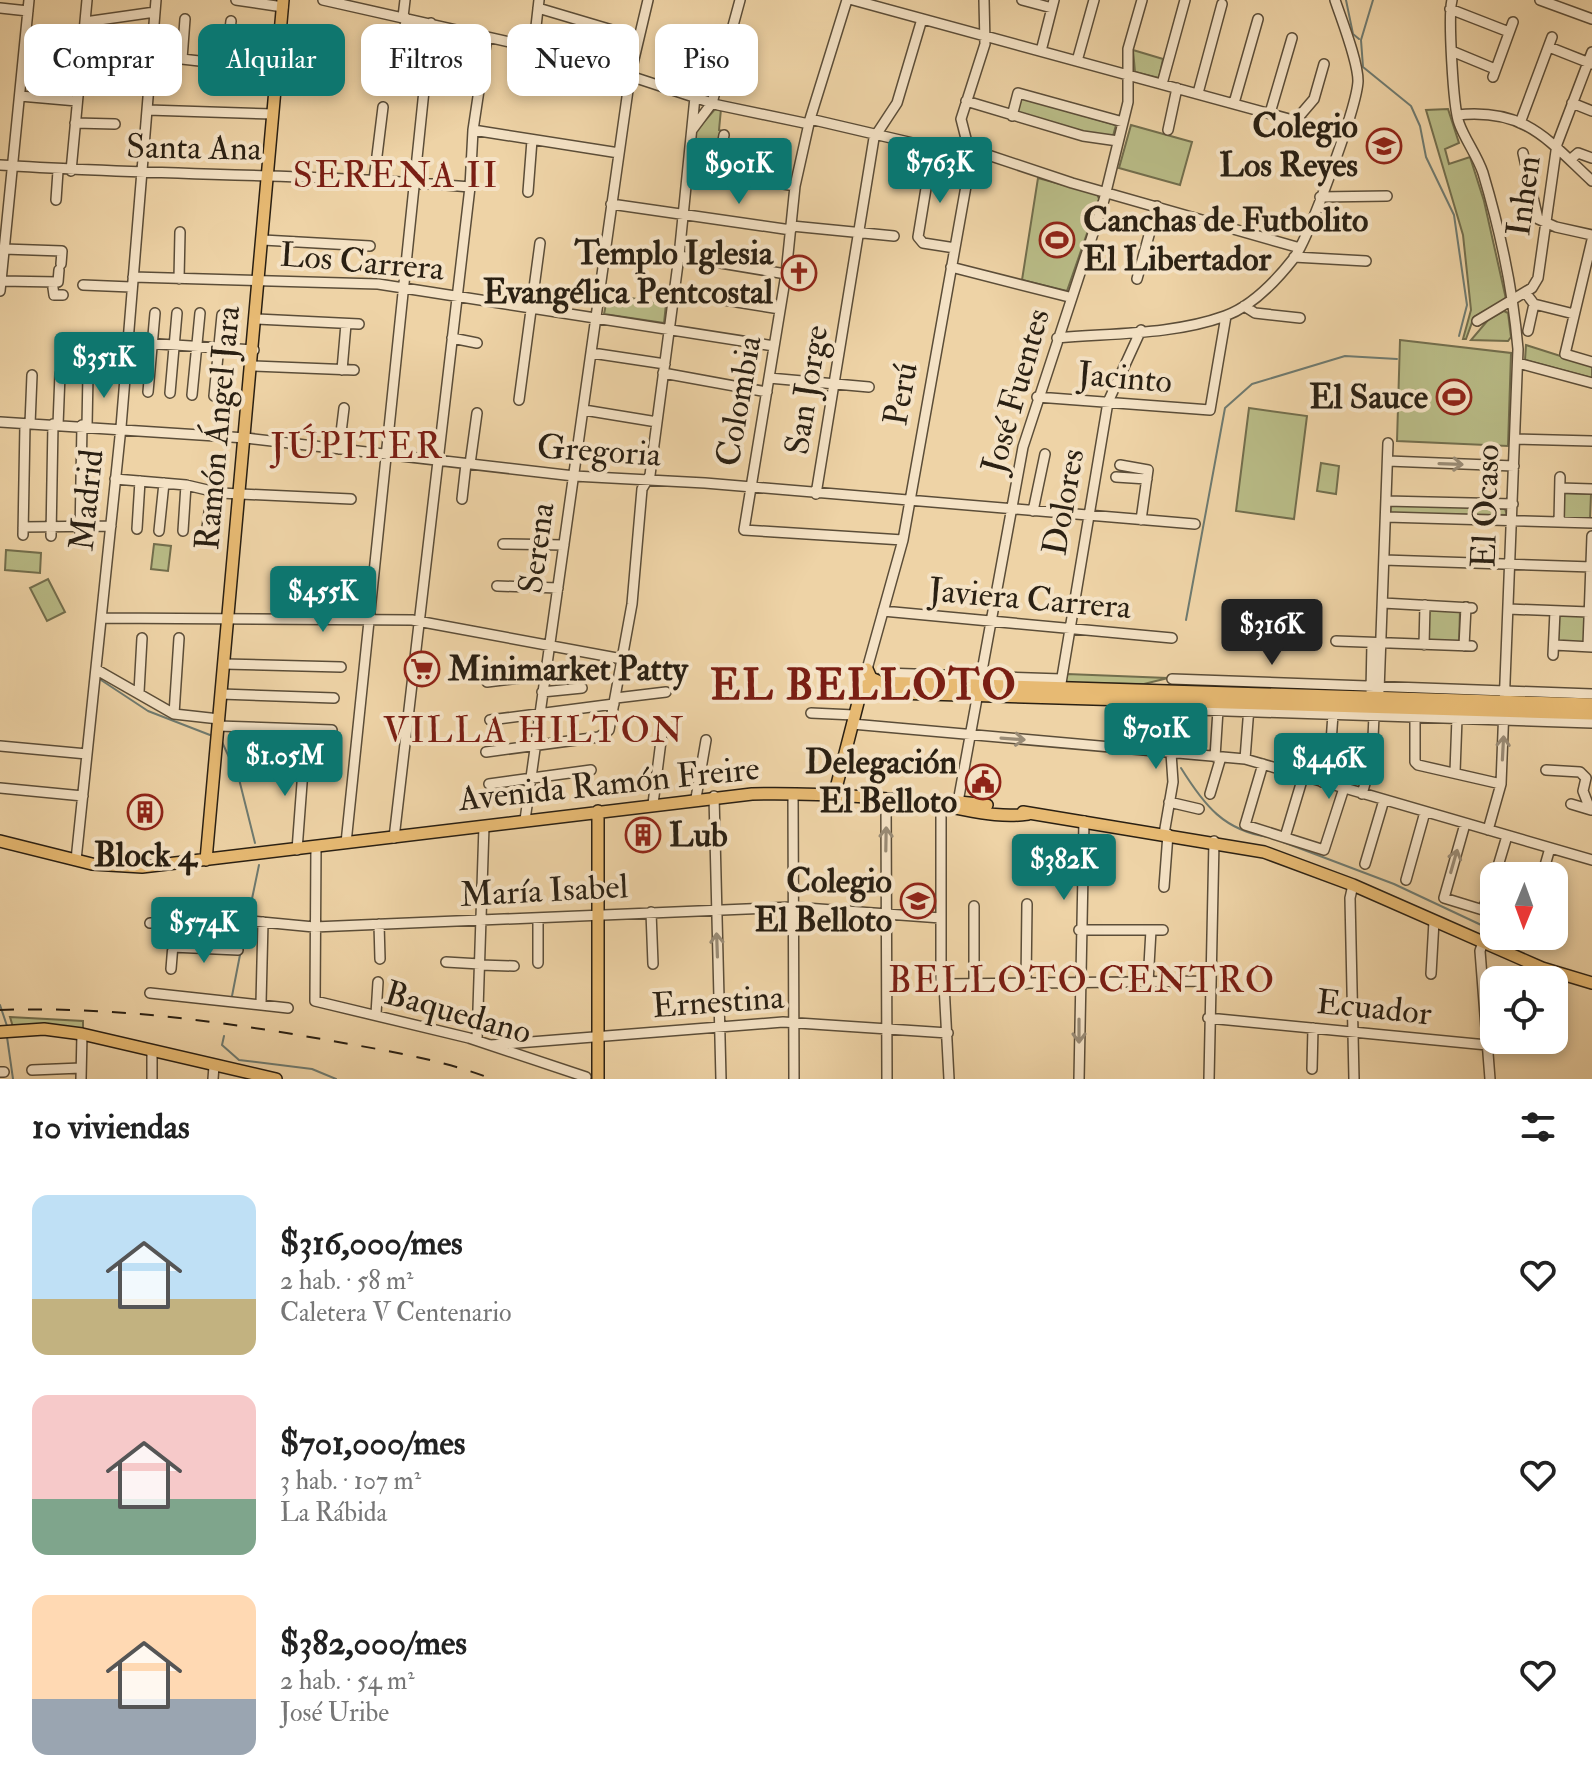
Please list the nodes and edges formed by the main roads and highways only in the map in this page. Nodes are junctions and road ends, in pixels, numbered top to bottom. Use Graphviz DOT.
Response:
graph roads {
  1 [pos="283,3"];
  2 [pos="867,669"];
  3 [pos="882,677"];
  4 [pos="978,685"];
  5 [pos="861,690"];
  6 [pos="1592,704"];
  7 [pos="1505,706"];
  8 [pos="1592,714"];
  9 [pos="834,796"];
  10 [pos="598,811"];
  11 [pos="0,841"];
  12 [pos="206,860"];
  13 [pos="1519,956"];
  14 [pos="1592,976"];
  15 [pos="1592,983"];
  16 [pos="0,1032"];
  17 [pos="592,1078"];
  18 [pos="276,1079"];
  1 -- 12 [label="main road, Ramón Ángel Jara"];
  2 -- 3 [label="main road"];
  3 -- 4 [label="main road"];
  3 -- 5 [label="main road"];
  4 -- 5 [label="main road"];
  4 -- 7 [label="main road"];
  4 -- 7 [label="main road"];
  5 -- 9 [label="main road, Perú"];
  6 -- 7 [label="main road"];
  7 -- 8 [label="main road"];
  9 -- 10 [label="main road, Avenida Ramón Freire"];
  9 -- 13 [label="main road, Avenida Ramón Freire"];
  10 -- 12 [label="main road, Avenida Ramón Freire"];
  10 -- 17 [label="main road"];
  11 -- 12 [label="main road, Avenida Ramón Freire"];
  13 -- 14 [label="main road, Avenida Ramón Freire"];
  13 -- 15 [label="main road, Avenida Ramón Freire"];
  16 -- 18 [label="main road"];
}
